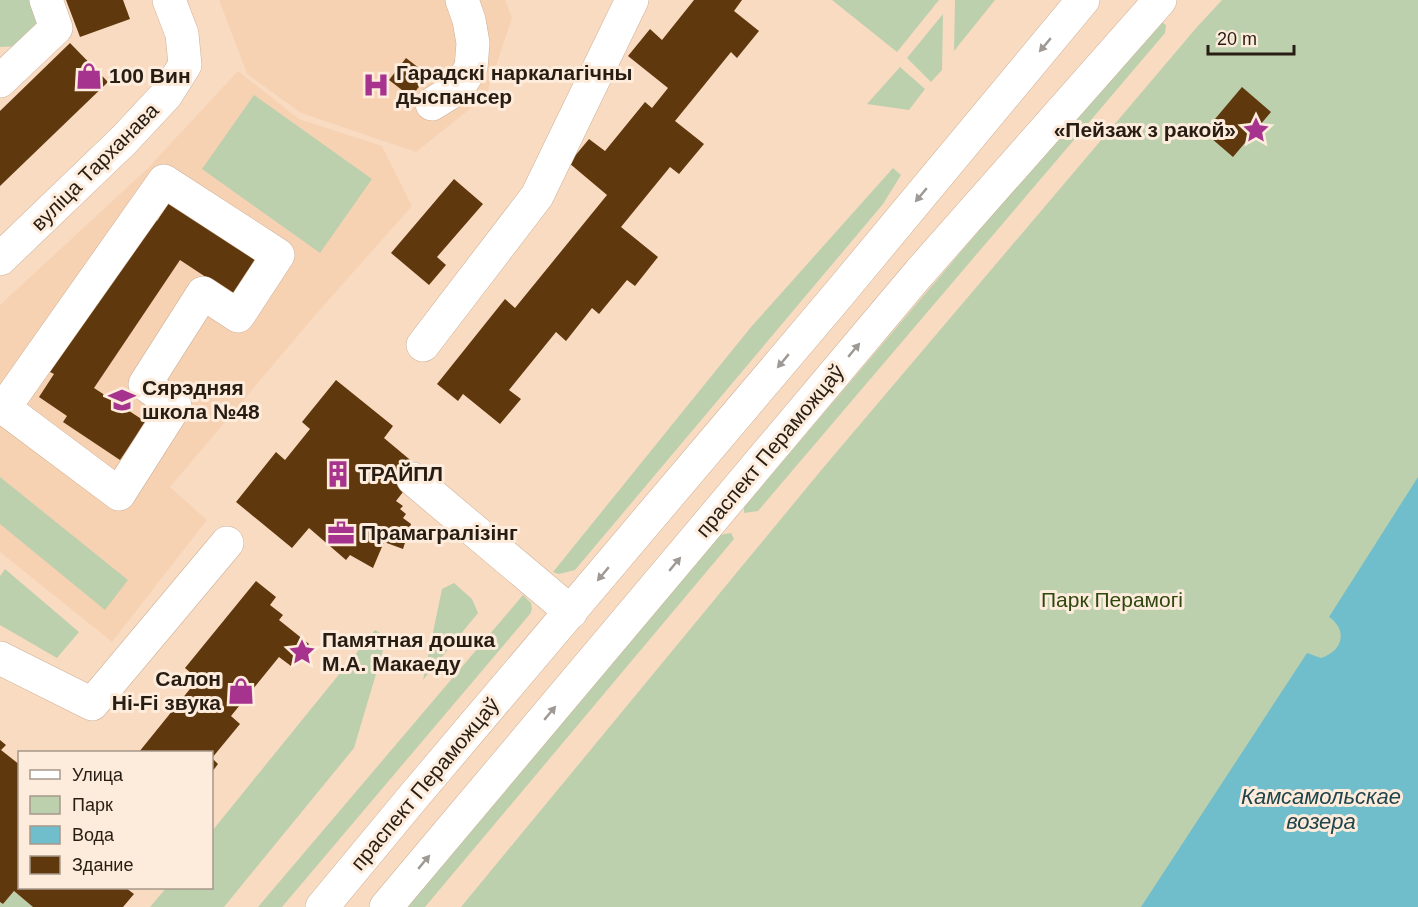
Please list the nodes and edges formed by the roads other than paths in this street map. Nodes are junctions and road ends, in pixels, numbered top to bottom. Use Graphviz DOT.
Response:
graph roads {
  1 [pos="46,0"];
  2 [pos="169,0"];
  3 [pos="462,0"];
  4 [pos="632,0"];
  5 [pos="1083,0"];
  6 [pos="1160,0"];
  7 [pos="0,81"];
  8 [pos="432,104"];
  9 [pos="0,259"];
  10 [pos="423,345"];
  11 [pos="2,406"];
  12 [pos="413,479"];
  13 [pos="227,543"];
  14 [pos="571,612"];
  15 [pos="0,657"];
  16 [pos="322,907"];
  17 [pos="386,907"];
  1 -- 7 [label="main road"];
  2 -- 9 [label="main road, вуліца Тарханава"];
  3 -- 8 [label="main road"];
  4 -- 10 [label="main road"];
  5 -- 14 [label="main road, праспект Пераможцаў, one-way"];
  17 -- 6 [label="main road, праспект Пераможцаў, one-way"];
  11 -- 11 [label="main road"];
  12 -- 14 [label="main road"];
  13 -- 15 [label="main road"];
  14 -- 16 [label="main road, праспект Пераможцаў"];
}
